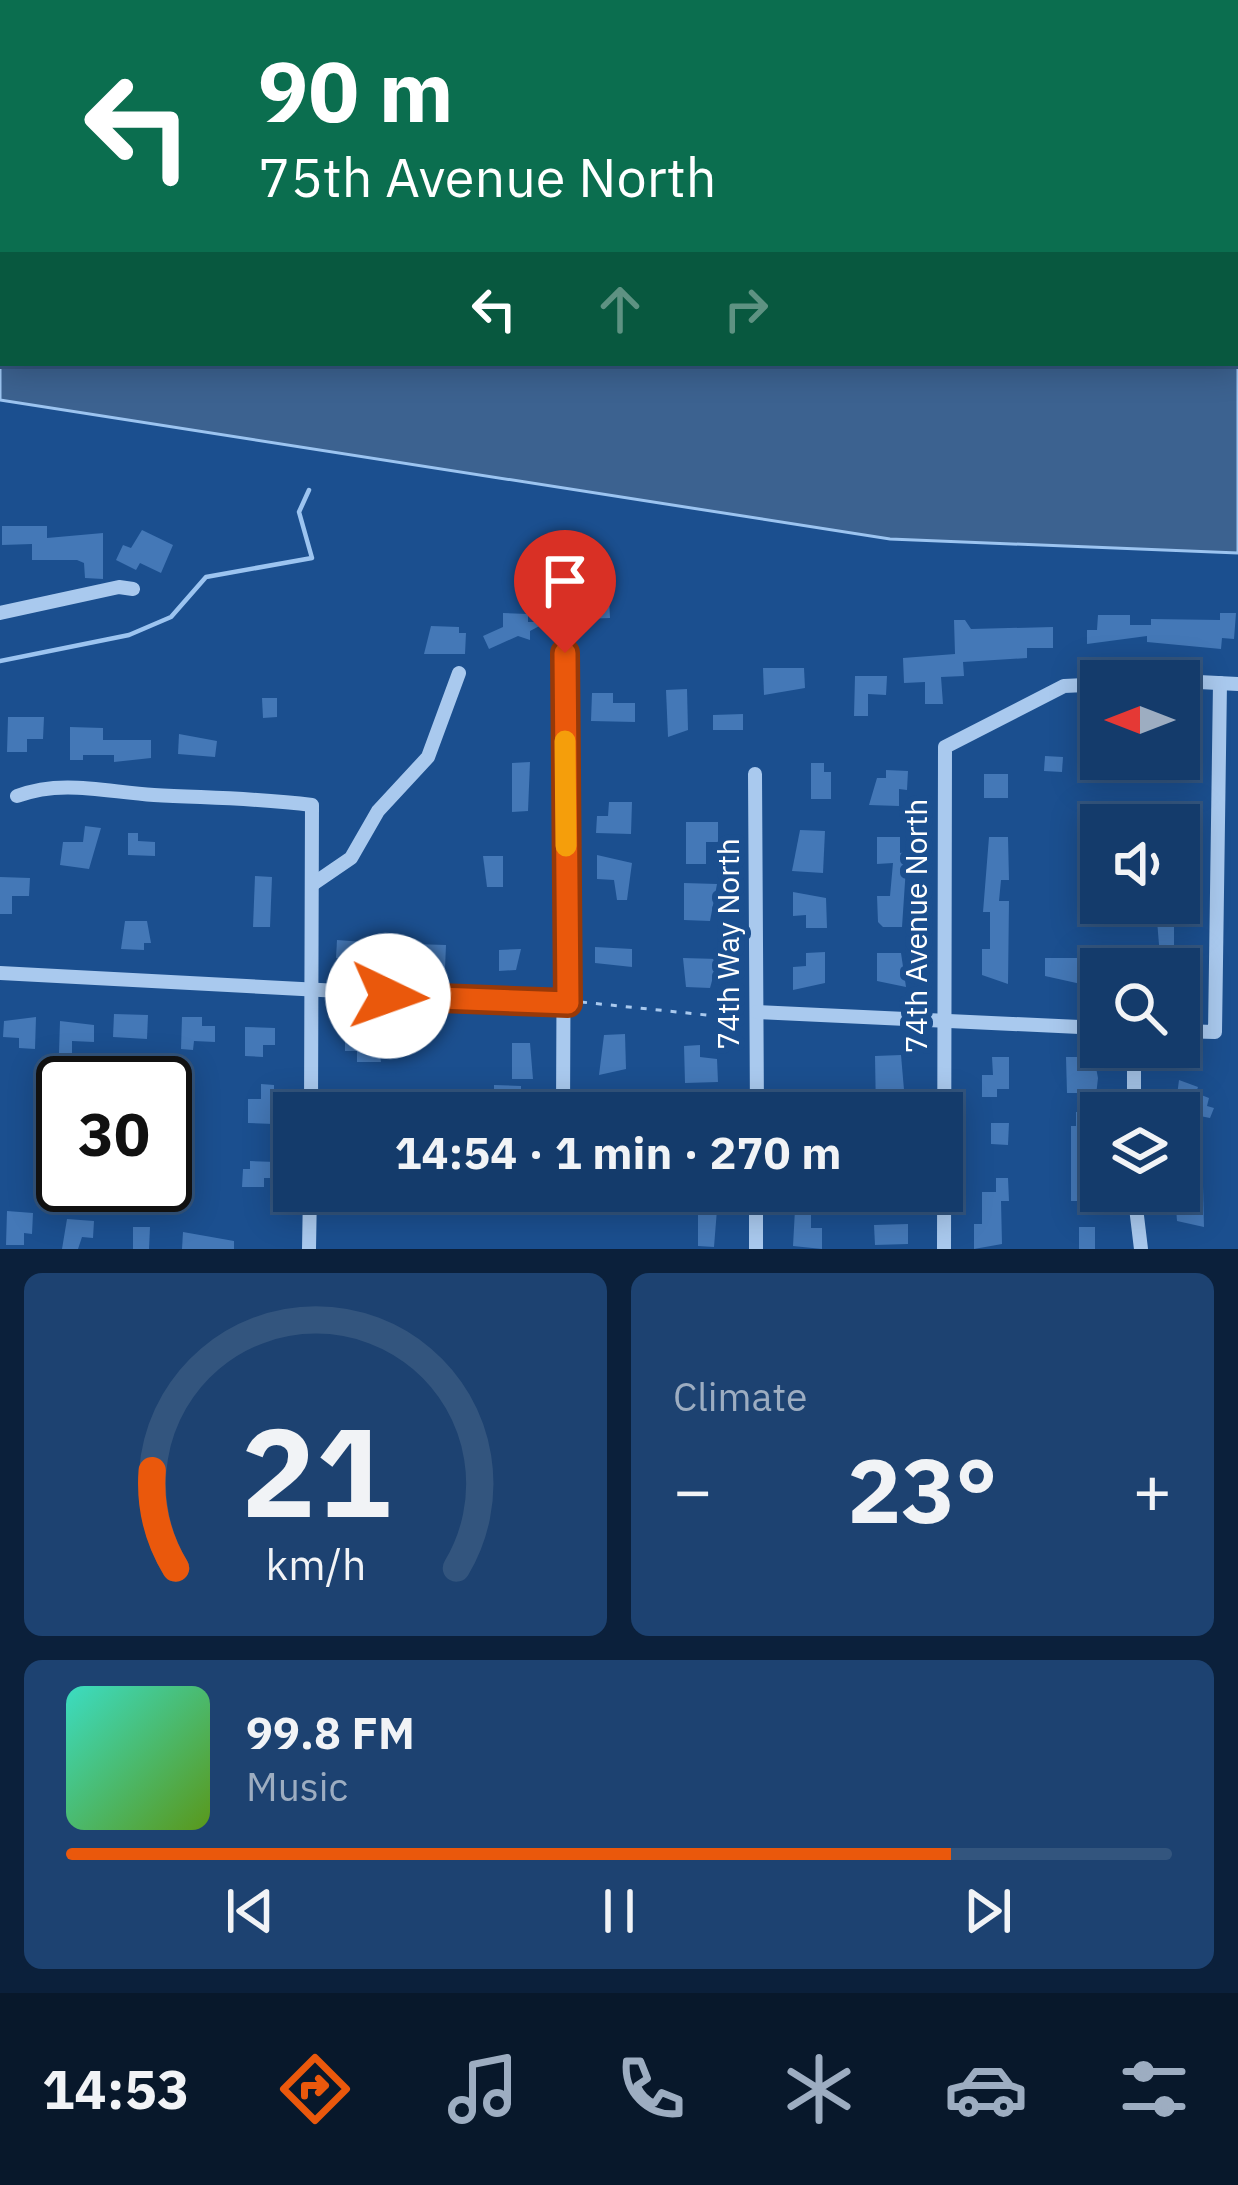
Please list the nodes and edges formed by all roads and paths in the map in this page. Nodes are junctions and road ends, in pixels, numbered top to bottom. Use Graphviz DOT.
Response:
graph roads {
  1 [pos="133,589"];
  2 [pos="0,613"];
  3 [pos="565,653"];
  4 [pos="460,673"];
  5 [pos="1200,682"];
  6 [pos="1220,682"];
  7 [pos="1238,683"];
  8 [pos="1080,685"];
  9 [pos="755,774"];
  10 [pos="17,796"];
  11 [pos="313,884"];
  12 [pos="0,973"];
  13 [pos="313,992"];
  14 [pos="568,1003"];
  15 [pos="757,1016"];
  16 [pos="943,1019"];
  17 [pos="1080,1027"];
  18 [pos="1200,1032"];
  19 [pos="311,1092"];
  20 [pos="564,1092"];
  21 [pos="757,1092"];
  22 [pos="310,1212"];
  23 [pos="757,1212"];
  24 [pos="1137,1212"];
  25 [pos="309,1249"];
  26 [pos="756,1249"];
  27 [pos="944,1249"];
  28 [pos="1141,1249"];
  1 -- 2 [label="street"];
  3 -- 14 [label="street"];
  4 -- 11 [label="street"];
  5 -- 6 [label="street"];
  6 -- 7 [label="street"];
  6 -- 18 [label="street"];
  8 -- 16 [label="street, 74th Avenue North"];
  9 -- 15 [label="street, 74th Way North"];
  10 -- 11 [label="street"];
  11 -- 13 [label="street"];
  12 -- 13 [label="street"];
  13 -- 14 [label="street"];
  13 -- 19 [label="street"];
  14 -- 15 [label="path"];
  14 -- 20 [label="street"];
  15 -- 16 [label="street"];
  15 -- 21 [label="street, 74th Way North"];
  16 -- 17 [label="street"];
  16 -- 27 [label="street, 74th Avenue North"];
  22 -- 25 [label="street"];
  23 -- 26 [label="street"];
  24 -- 28 [label="street"];
}
